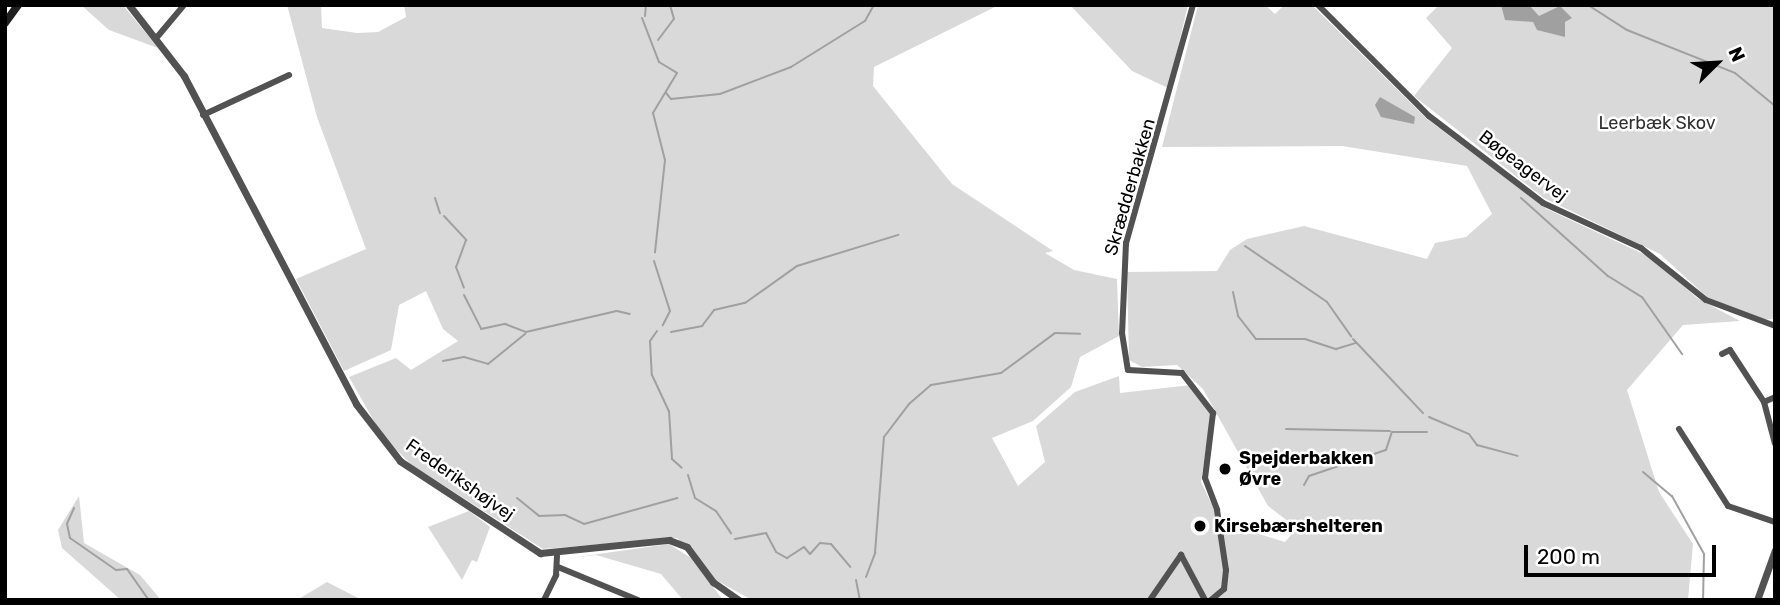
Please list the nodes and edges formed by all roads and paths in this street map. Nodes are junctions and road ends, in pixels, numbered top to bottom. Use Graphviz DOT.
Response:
graph roads {
  1 [pos="18,5"];
  2 [pos="129,5"];
  3 [pos="184,5"];
  4 [pos="1194,5"];
  5 [pos="1318,5"];
  6 [pos="5,23"];
  7 [pos="158,36"];
  8 [pos="289,75"];
  9 [pos="203,115"];
  10 [pos="1775,326"];
  11 [pos="1722,354"];
  12 [pos="1775,397"];
  13 [pos="1765,402"];
  14 [pos="1679,429"];
  15 [pos="1775,444"];
  16 [pos="1775,522"];
  17 [pos="1775,550"];
  18 [pos="557,555"];
  19 [pos="558,567"];
  20 [pos="544,600"];
  21 [pos="638,600"];
  22 [pos="739,600"];
  23 [pos="1150,600"];
  24 [pos="1205,600"];
  25 [pos="1211,600"];
  26 [pos="1757,600"];
  1 -- 6 [label="main road"];
  2 -- 7 [label="street, Frederikshøjvej"];
  3 -- 7 [label="street"];
  4 -- 25 [label="street, Skrædderbakken"];
  5 -- 10 [label="street, Bøgeagervej"];
  7 -- 9 [label="street, Frederikshøjvej"];
  8 -- 9 [label="street"];
  9 -- 18 [label="street, Frederikshøjvej"];
  11 -- 13 [label="street"];
  12 -- 13 [label="street"];
  13 -- 15 [label="street"];
  14 -- 16 [label="street"];
  17 -- 26 [label="street"];
  18 -- 19 [label="street"];
  18 -- 22 [label="street, Frederikshøjvej"];
  19 -- 20 [label="street"];
  19 -- 21 [label="street"];
  23 -- 24 [label="street"];
}
